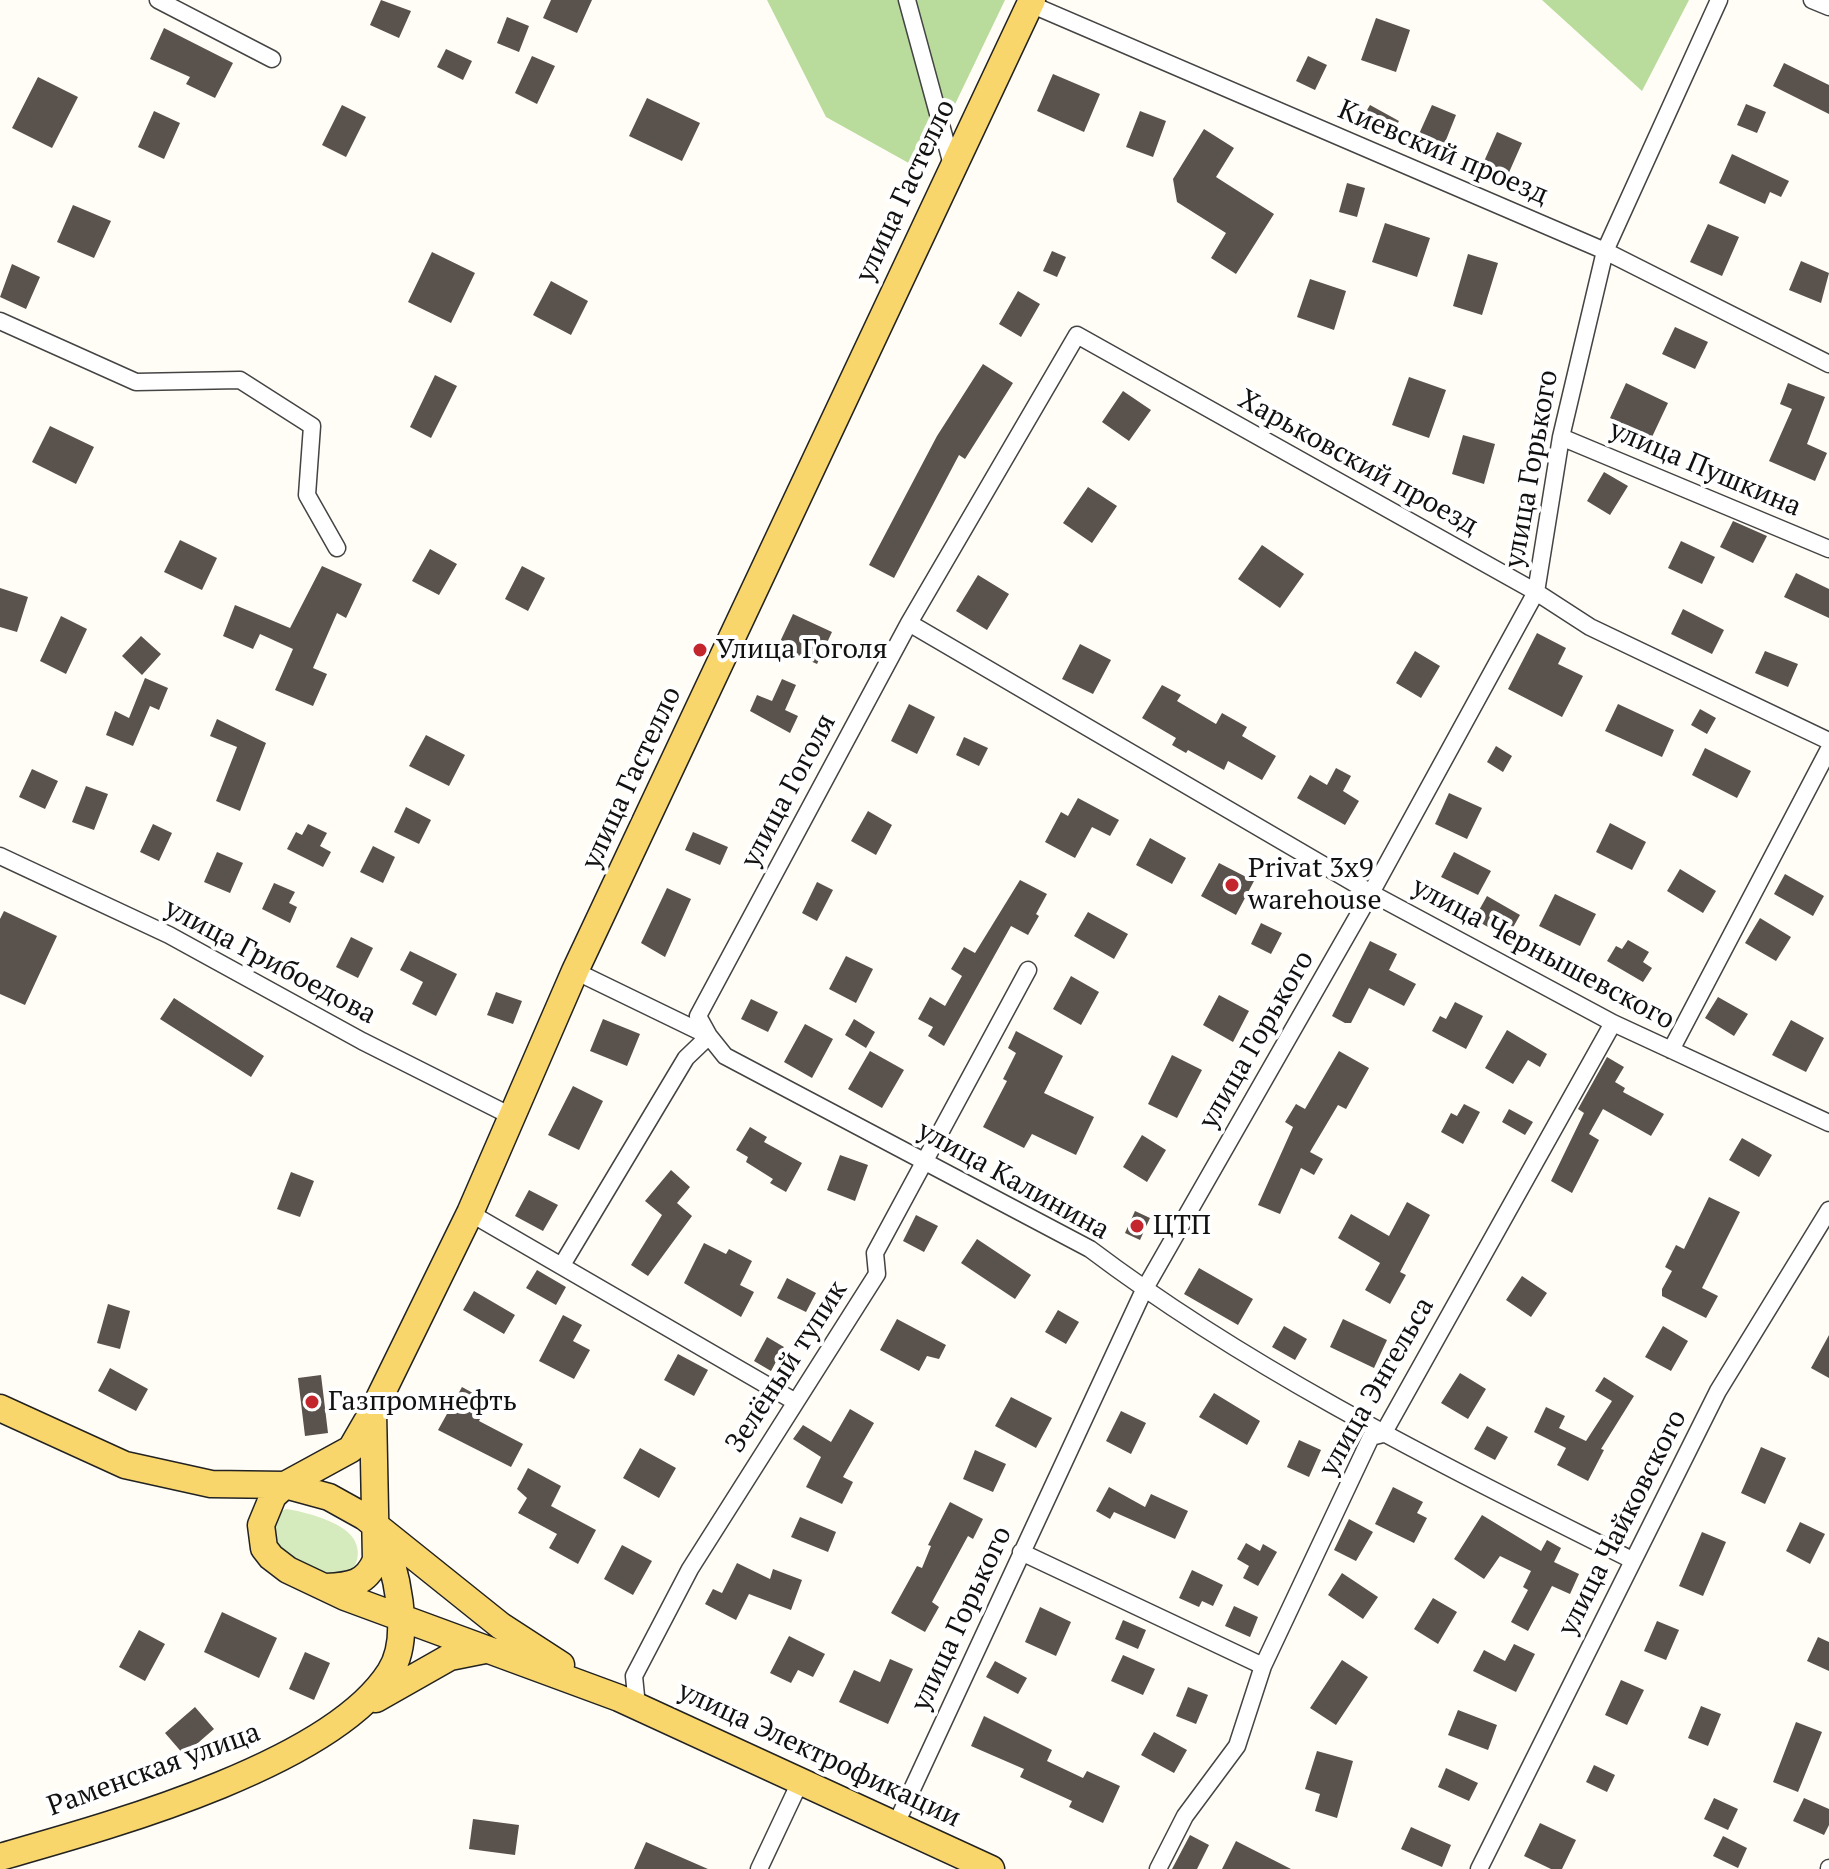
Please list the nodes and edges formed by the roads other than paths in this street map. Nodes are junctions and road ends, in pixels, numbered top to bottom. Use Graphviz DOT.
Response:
graph roads {
  1 [pos="158,0"];
  2 [pos="907,0"];
  3 [pos="1719,0"];
  4 [pos="1812,0"];
  5 [pos="1031,2"];
  6 [pos="1829,7"];
  7 [pos="272,59"];
  8 [pos="952,165"];
  9 [pos="1605,251"];
  10 [pos="0,321"];
  11 [pos="1077,335"];
  12 [pos="1829,364"];
  13 [pos="1561,437"];
  14 [pos="337,548"];
  15 [pos="1829,549"];
  16 [pos="1536,592"];
  17 [pos="909,623"];
  18 [pos="1829,741"];
  19 [pos="1829,749"];
  20 [pos="0,856"];
  21 [pos="1371,893"];
  22 [pos="1028,970"];
  23 [pos="575,971"];
  24 [pos="1613,1023"];
  25 [pos="709,1036"];
  26 [pos="1671,1050"];
  27 [pos="513,1117"];
  28 [pos="1829,1123"];
  29 [pos="925,1161"];
  30 [pos="1829,1210"];
  31 [pos="470,1213"];
  32 [pos="562,1265"];
  33 [pos="1144,1290"];
  34 [pos="794,1401"];
  35 [pos="0,1408"];
  36 [pos="373,1411"];
  37 [pos="1383,1434"];
  38 [pos="285,1485"];
  39 [pos="378,1527"];
  40 [pos="1021,1552"];
  41 [pos="1632,1560"];
  42 [pos="324,1587"];
  43 [pos="399,1618"];
  44 [pos="485,1650"];
  45 [pos="1263,1666"];
  46 [pos="628,1702"];
  47 [pos="339,1722"];
  48 [pos="800,1782"];
  49 [pos="895,1826"];
  50 [pos="0,1857"];
  51 [pos="759,1869"];
  52 [pos="991,1869"];
  53 [pos="1158,1869"];
  54 [pos="1479,1869"];
  1 -- 7 [label="street"];
  2 -- 8 [label="street"];
  3 -- 9 [label="street, улица Горького"];
  4 -- 6 [label="street"];
  5 -- 8 [label="main road, улица Гастелло"];
  5 -- 9 [label="street, Киевский проезд"];
  8 -- 23 [label="main road, улица Гастелло"];
  9 -- 12 [label="street, Киевский проезд"];
  9 -- 13 [label="street, улица Горького"];
  10 -- 14 [label="street"];
  11 -- 16 [label="street, Харьковский проезд"];
  11 -- 17 [label="street, улица Гоголя"];
  13 -- 15 [label="street, улица Пушкина"];
  13 -- 16 [label="street, улица Горького"];
  16 -- 18 [label="street, Харьковский проезд"];
  16 -- 21 [label="street, улица Горького"];
  17 -- 21 [label="street, улица Чернышевского"];
  17 -- 25 [label="street, улица Гоголя"];
  19 -- 26 [label="street"];
  20 -- 27 [label="street, улица Грибоедова"];
  21 -- 24 [label="street, улица Чернышевского"];
  21 -- 33 [label="street, улица Горького"];
  22 -- 29 [label="street, Зелёный тупик"];
  23 -- 25 [label="street, улица Калинина"];
  23 -- 27 [label="main road, улица Гастелло"];
  24 -- 26 [label="street, улица Чернышевского"];
  24 -- 37 [label="street, улица Энгельса"];
  25 -- 29 [label="street, улица Калинина"];
  25 -- 32 [label="street"];
  26 -- 28 [label="street, улица Чернышевского"];
  27 -- 31 [label="main road, улица Гастелло"];
  29 -- 33 [label="street, улица Калинина"];
  29 -- 34 [label="street, Зелёный тупик"];
  30 -- 41 [label="street, улица Чайковского"];
  31 -- 32 [label="street"];
  31 -- 36 [label="main road, улица Гастелло"];
  32 -- 34 [label="street"];
  33 -- 37 [label="street, улица Калинина"];
  33 -- 40 [label="street, улица Горького"];
  34 -- 46 [label="street, Зелёный тупик"];
  35 -- 38 [label="main road"];
  36 -- 38 [label="main road, улица Гастелло"];
  36 -- 39 [label="main road, улица Гастелло"];
  37 -- 41 [label="street, улица Калинина"];
  37 -- 45 [label="street, улица Энгельса"];
  38 -- 39 [label="main road"];
  38 -- 42 [label="main road"];
  39 -- 42 [label="main road"];
  39 -- 43 [label="main road, Раменская улица"];
  39 -- 46 [label="main road"];
  40 -- 45 [label="street"];
  40 -- 49 [label="street, улица Горького"];
  41 -- 54 [label="street, улица Чайковского"];
  42 -- 43 [label="main road"];
  43 -- 44 [label="main road"];
  43 -- 47 [label="main road, Раменская улица"];
  44 -- 46 [label="main road"];
  44 -- 47 [label="main road"];
  45 -- 53 [label="street, улица Энгельса"];
  46 -- 48 [label="main road, улица Электрофикации"];
  47 -- 50 [label="main road, Раменская улица"];
  48 -- 49 [label="main road, улица Электрофикации"];
  48 -- 51 [label="street"];
  49 -- 52 [label="main road, улица Электрофикации"];
}
